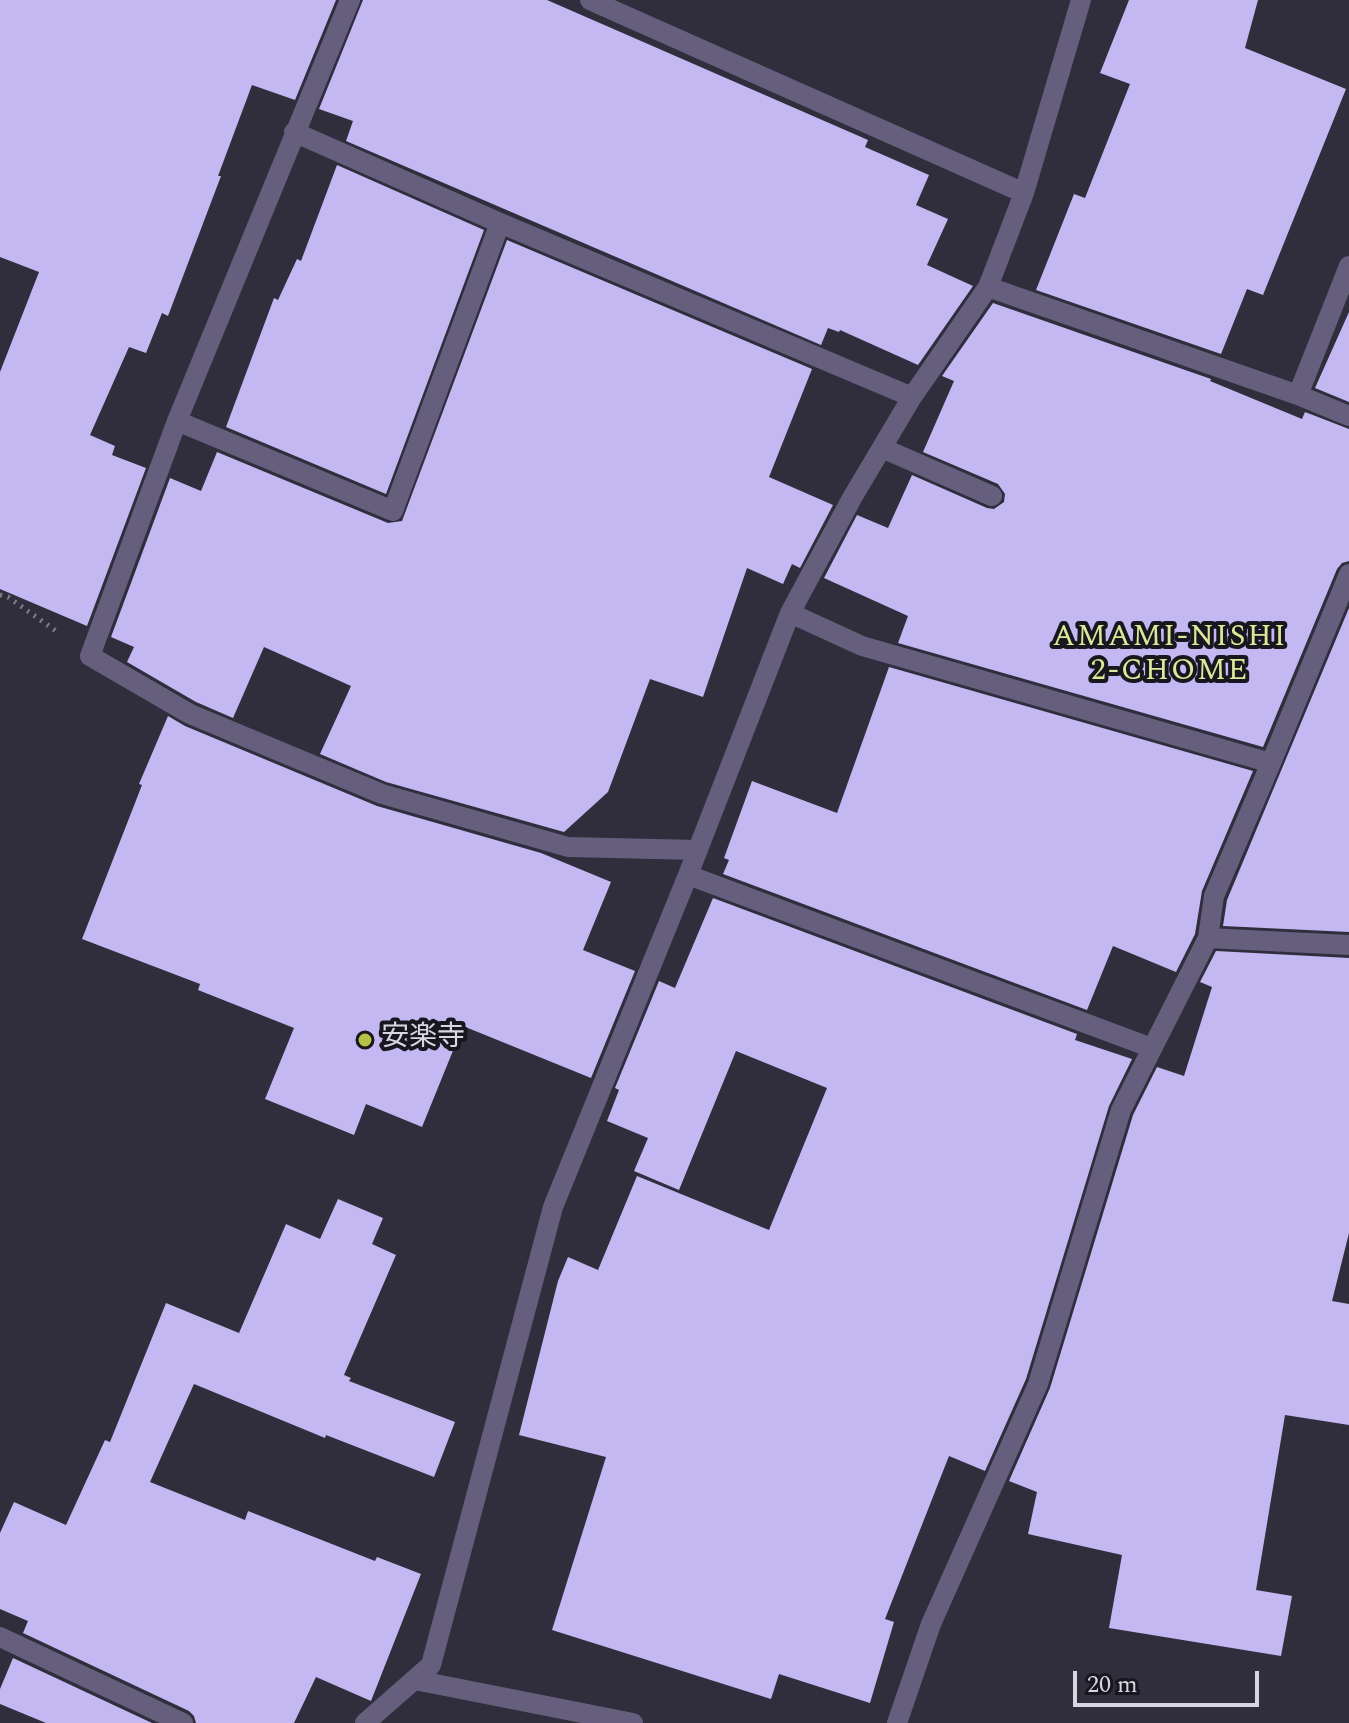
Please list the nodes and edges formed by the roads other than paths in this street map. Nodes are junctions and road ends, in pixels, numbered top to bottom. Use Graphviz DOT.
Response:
graph roads {
  1 [pos="350,0"];
  2 [pos="590,0"];
  3 [pos="1081,0"];
  4 [pos="294,132"];
  5 [pos="1024,193"];
  6 [pos="500,223"];
  7 [pos="1349,266"];
  8 [pos="988,287"];
  9 [pos="1298,395"];
  10 [pos="912,397"];
  11 [pos="1349,416"];
  12 [pos="177,421"];
  13 [pos="882,448"];
  14 [pos="992,496"];
  15 [pos="1349,574"];
  16 [pos="790,613"];
  17 [pos="1271,763"];
  18 [pos="698,850"];
  19 [pos="688,875"];
  20 [pos="1208,938"];
  21 [pos="1349,945"];
  22 [pos="1152,1048"];
  23 [pos="0,1637"];
  24 [pos="415,1680"];
  25 [pos="183,1723"];
  26 [pos="365,1723"];
  27 [pos="633,1723"];
  28 [pos="897,1723"];
  1 -- 4 [label="street"];
  2 -- 5 [label="street"];
  3 -- 5 [label="street"];
  4 -- 6 [label="street"];
  4 -- 12 [label="street"];
  5 -- 8 [label="street"];
  6 -- 10 [label="street"];
  6 -- 12 [label="street"];
  7 -- 9 [label="street"];
  8 -- 9 [label="street"];
  8 -- 10 [label="street"];
  9 -- 11 [label="street"];
  10 -- 13 [label="street"];
  12 -- 18 [label="street"];
  13 -- 14 [label="street"];
  13 -- 16 [label="street"];
  15 -- 17 [label="street"];
  16 -- 17 [label="street"];
  16 -- 18 [label="street"];
  17 -- 20 [label="street"];
  18 -- 19 [label="street"];
  19 -- 22 [label="street"];
  19 -- 24 [label="street"];
  20 -- 21 [label="street"];
  20 -- 22 [label="street"];
  22 -- 28 [label="street"];
  23 -- 25 [label="street"];
  24 -- 26 [label="street"];
  24 -- 27 [label="street"];
}
